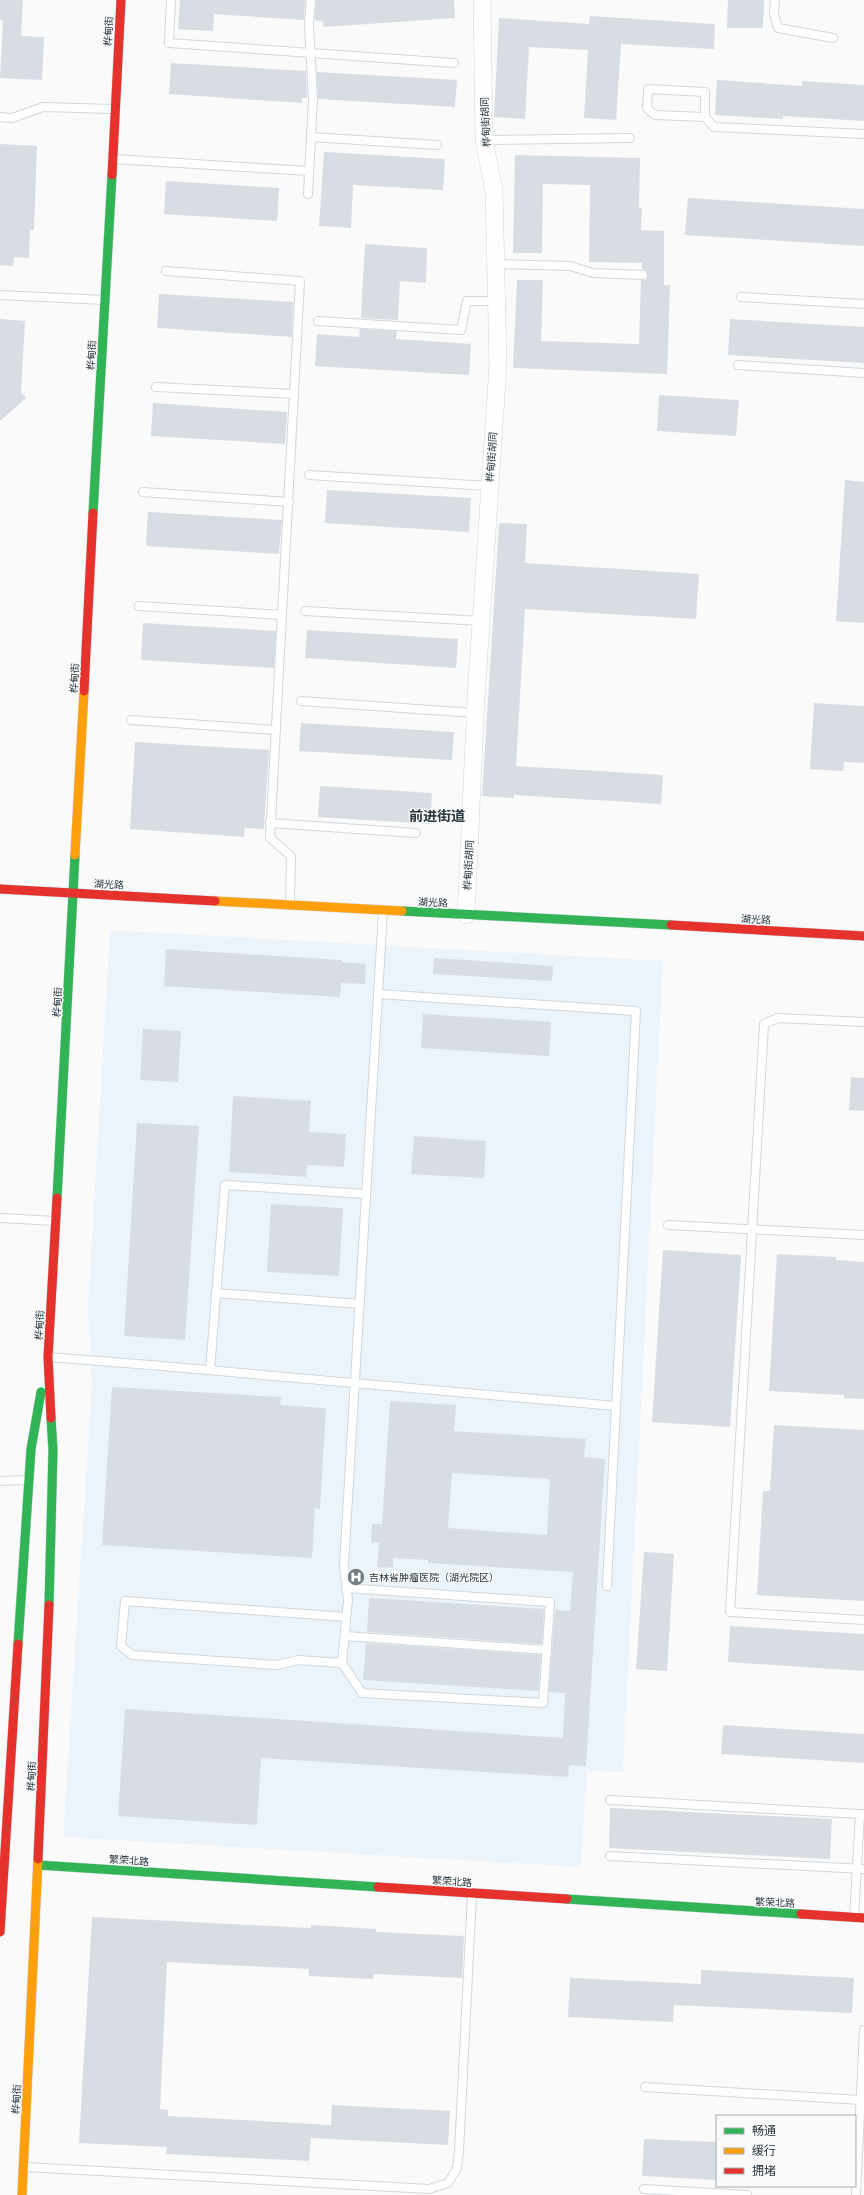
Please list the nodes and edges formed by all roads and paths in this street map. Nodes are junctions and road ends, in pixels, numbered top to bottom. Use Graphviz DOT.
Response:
graph roads {
  1 [pos="121,0"];
  2 [pos="171,0"];
  3 [pos="311,0"];
  4 [pos="482,0"];
  5 [pos="775,0"];
  6 [pos="833,38"];
  7 [pos="311,53"];
  8 [pos="454,62"];
  9 [pos="115,109"];
  10 [pos="0,117"];
  11 [pos="705,117"];
  12 [pos="864,134"];
  13 [pos="311,137"];
  14 [pos="630,138"];
  15 [pos="484,140"];
  16 [pos="437,145"];
  17 [pos="112,159"];
  18 [pos="309,171"];
  19 [pos="308,194"];
  20 [pos="496,264"];
  21 [pos="166,271"];
  22 [pos="643,274"];
  23 [pos="0,295"];
  24 [pos="741,297"];
  25 [pos="104,300"];
  26 [pos="497,301"];
  27 [pos="864,304"];
  28 [pos="318,321"];
  29 [pos="738,365"];
  30 [pos="864,373"];
  31 [pos="156,387"];
  32 [pos="294,394"];
  33 [pos="309,475"];
  34 [pos="490,486"];
  35 [pos="144,492"];
  36 [pos="288,502"];
  37 [pos="139,606"];
  38 [pos="305,611"];
  39 [pos="282,615"];
  40 [pos="481,621"];
  41 [pos="301,701"];
  42 [pos="475,713"];
  43 [pos="132,720"];
  44 [pos="276,730"];
  45 [pos="270,823"];
  46 [pos="416,833"];
  47 [pos="0,889"];
  48 [pos="74,893"];
  49 [pos="290,905"];
  50 [pos="383,911"];
  51 [pos="466,915"];
  52 [pos="864,936"];
  53 [pos="378,994"];
  54 [pos="864,1022"];
  55 [pos="366,1194"];
  56 [pos="0,1218"];
  57 [pos="56,1221"];
  58 [pos="668,1225"];
  59 [pos="752,1230"];
  60 [pos="864,1235"];
  61 [pos="216,1293"];
  62 [pos="360,1304"];
  63 [pos="48,1357"];
  64 [pos="210,1370"];
  65 [pos="355,1383"];
  66 [pos="616,1406"];
  67 [pos="29,1480"];
  68 [pos="0,1481"];
  69 [pos="607,1586"];
  70 [pos="346,1588"];
  71 [pos="346,1617"];
  72 [pos="864,1620"];
  73 [pos="345,1636"];
  74 [pos="547,1650"];
  75 [pos="342,1663"];
  76 [pos="610,1800"];
  77 [pos="862,1814"];
  78 [pos="610,1856"];
  79 [pos="38,1865"];
  80 [pos="860,1869"];
  81 [pos="472,1893"];
  82 [pos="854,1917"];
  83 [pos="864,1918"];
  84 [pos="0,1932"];
  85 [pos="864,2030"];
  86 [pos="863,2058"];
  87 [pos="645,2087"];
  88 [pos="860,2100"];
  89 [pos="24,2167"];
  90 [pos="644,2189"];
  91 [pos="22,2195"];
  92 [pos="747,2195"];
  93 [pos="856,2195"];
  1 -- 9 [label="street, 桦甸街"];
  2 -- 7 [label="lane"];
  3 -- 7 [label="lane"];
  4 -- 15 [label="street, 桦甸街胡同"];
  5 -- 6 [label="lane"];
  7 -- 8 [label="lane"];
  7 -- 13 [label="lane"];
  9 -- 10 [label="lane"];
  9 -- 17 [label="street, 桦甸街"];
  11 -- 11 [label="lane"];
  11 -- 12 [label="lane"];
  13 -- 16 [label="lane"];
  13 -- 18 [label="lane"];
  14 -- 15 [label="lane"];
  15 -- 20 [label="street, 桦甸街胡同"];
  17 -- 18 [label="lane"];
  17 -- 25 [label="street, 桦甸街"];
  18 -- 19 [label="lane"];
  20 -- 22 [label="lane"];
  20 -- 26 [label="street, 桦甸街胡同"];
  21 -- 32 [label="lane"];
  23 -- 25 [label="lane"];
  24 -- 27 [label="lane"];
  25 -- 48 [label="street, 桦甸街"];
  26 -- 28 [label="lane"];
  26 -- 34 [label="street, 桦甸街胡同"];
  29 -- 30 [label="lane"];
  31 -- 32 [label="lane"];
  32 -- 36 [label="lane"];
  33 -- 34 [label="lane"];
  34 -- 40 [label="street, 桦甸街胡同"];
  35 -- 36 [label="lane"];
  36 -- 39 [label="lane"];
  37 -- 39 [label="lane"];
  38 -- 40 [label="lane"];
  39 -- 44 [label="lane"];
  40 -- 42 [label="street, 桦甸街胡同"];
  41 -- 42 [label="lane"];
  42 -- 51 [label="street, 桦甸街胡同"];
  43 -- 44 [label="lane"];
  44 -- 45 [label="lane"];
  45 -- 46 [label="lane"];
  45 -- 49 [label="lane"];
  47 -- 48 [label="street, 湖光路"];
  48 -- 49 [label="street, 湖光路"];
  48 -- 57 [label="street, 桦甸街"];
  49 -- 50 [label="street, 湖光路"];
  50 -- 51 [label="street, 湖光路"];
  50 -- 53 [label="lane"];
  51 -- 52 [label="street, 湖光路"];
  53 -- 55 [label="lane"];
  53 -- 66 [label="lane"];
  54 -- 59 [label="lane"];
  55 -- 61 [label="lane"];
  55 -- 62 [label="lane"];
  56 -- 57 [label="lane"];
  57 -- 63 [label="street, 桦甸街"];
  58 -- 59 [label="lane"];
  59 -- 60 [label="lane"];
  59 -- 72 [label="lane"];
  61 -- 62 [label="lane"];
  61 -- 64 [label="lane"];
  62 -- 65 [label="lane"];
  63 -- 64 [label="lane"];
  63 -- 67 [label="street, 桦甸街"];
  63 -- 79 [label="street, 桦甸街"];
  64 -- 65 [label="lane"];
  65 -- 66 [label="lane"];
  65 -- 70 [label="lane"];
  66 -- 69 [label="lane"];
  67 -- 68 [label="lane"];
  67 -- 84 [label="street, 桦甸街"];
  70 -- 71 [label="lane"];
  70 -- 74 [label="lane"];
  71 -- 73 [label="lane"];
  71 -- 75 [label="lane"];
  73 -- 74 [label="lane"];
  73 -- 75 [label="lane"];
  74 -- 75 [label="lane"];
  76 -- 77 [label="lane"];
  77 -- 80 [label="lane"];
  78 -- 80 [label="lane"];
  79 -- 81 [label="street, 繁荣北路"];
  79 -- 89 [label="street, 桦甸街"];
  80 -- 82 [label="lane"];
  81 -- 82 [label="street, 繁荣北路"];
  81 -- 89 [label="lane"];
  82 -- 83 [label="street, 繁荣北路"];
  85 -- 86 [label="lane"];
  86 -- 88 [label="lane"];
  87 -- 88 [label="lane"];
  88 -- 93 [label="lane"];
  89 -- 91 [label="street, 桦甸街"];
  90 -- 92 [label="lane"];
}
